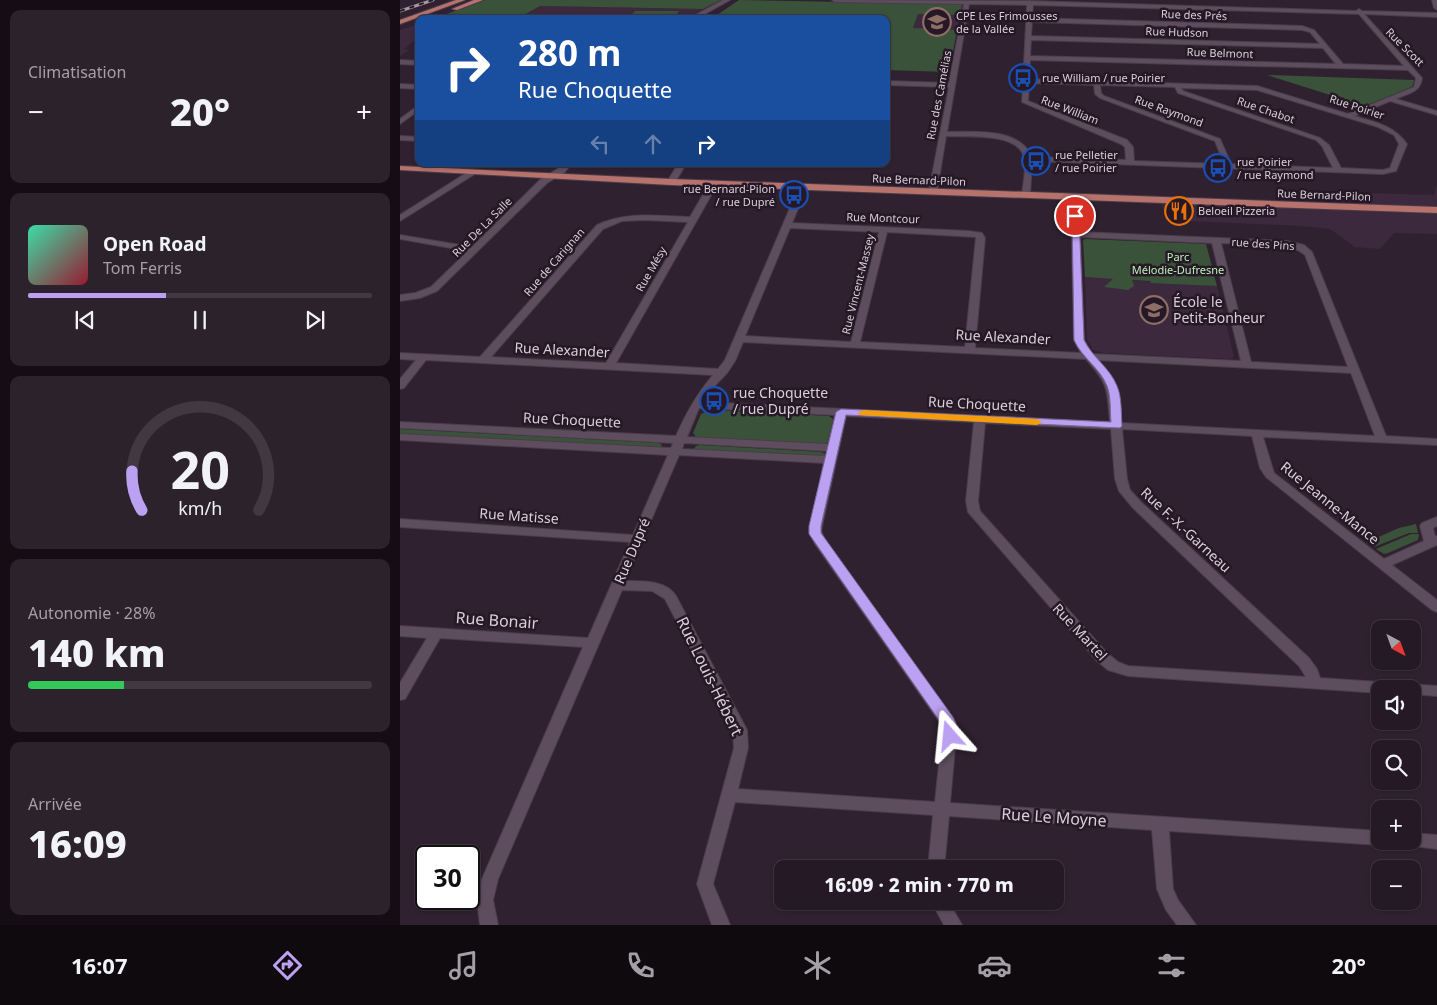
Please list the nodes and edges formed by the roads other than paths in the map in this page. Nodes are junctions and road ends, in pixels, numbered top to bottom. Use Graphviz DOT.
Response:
graph roads {
  1 [pos="462,0"];
  2 [pos="480,0"];
  3 [pos="727,0"];
  4 [pos="734,0"];
  5 [pos="834,0"];
  6 [pos="1435,0"];
  7 [pos="967,2"];
  8 [pos="1030,3"];
  9 [pos="1143,3"];
  10 [pos="1437,8"];
  11 [pos="709,11"];
  12 [pos="1359,11"];
  13 [pos="420,15"];
  14 [pos="437,15"];
  15 [pos="700,15"];
  16 [pos="704,15"];
  17 [pos="1437,15"];
  18 [pos="415,17"];
  19 [pos="1029,20"];
  20 [pos="400,22"];
  21 [pos="415,23"];
  22 [pos="400,28"];
  23 [pos="1028,38"];
  24 [pos="1326,46"];
  25 [pos="1028,58"];
  26 [pos="400,62"];
  27 [pos="415,63"];
  28 [pos="1342,66"];
  29 [pos="1411,68"];
  30 [pos="1026,80"];
  31 [pos="890,83"];
  32 [pos="1097,83"];
  33 [pos="952,85"];
  34 [pos="1177,85"];
  35 [pos="400,86"];
  36 [pos="415,87"];
  37 [pos="1390,99"];
  38 [pos="400,112"];
  39 [pos="415,113"];
  40 [pos="1437,114"];
  41 [pos="1348,116"];
  42 [pos="400,122"];
  43 [pos="943,134"];
  44 [pos="400,138"];
  45 [pos="415,139"];
  46 [pos="1028,159"];
  47 [pos="1130,163"];
  48 [pos="1228,166"];
  49 [pos="556,167"];
  50 [pos="564,167"];
  51 [pos="680,167"];
  52 [pos="400,168"];
  53 [pos="1338,170"];
  54 [pos="474,172"];
  55 [pos="552,176"];
  56 [pos="670,182"];
  57 [pos="714,183"];
  58 [pos="803,187"];
  59 [pos="933,191"];
  60 [pos="1026,195"];
  61 [pos="1074,197"];
  62 [pos="1437,210"];
  63 [pos="400,219"];
  64 [pos="692,220"];
  65 [pos="786,225"];
  66 [pos="884,229"];
  67 [pos="1075,234"];
  68 [pos="400,237"];
  69 [pos="1216,241"];
  70 [pos="475,250"];
  71 [pos="400,298"];
  72 [pos="739,339"];
  73 [pos="855,344"];
  74 [pos="970,349"];
  75 [pos="400,356"];
  76 [pos="1088,356"];
  77 [pos="423,358"];
  78 [pos="483,360"];
  79 [pos="1247,365"];
  80 [pos="609,366"];
  81 [pos="1354,370"];
  82 [pos="722,374"];
  83 [pos="400,386"];
  84 [pos="696,405"];
  85 [pos="841,412"];
  86 [pos="980,419"];
  87 [pos="400,425"];
  88 [pos="1117,426"];
  89 [pos="1257,433"];
  90 [pos="400,437"];
  91 [pos="1382,439"];
  92 [pos="1437,442"];
  93 [pos="677,446"];
  94 [pos="831,454"];
  95 [pos="1437,521"];
  96 [pos="400,524"];
  97 [pos="637,539"];
  98 [pos="1434,541"];
  99 [pos="1383,564"];
  100 [pos="617,585"];
  101 [pos="1437,607"];
  102 [pos="400,631"];
  103 [pos="436,634"];
  104 [pos="592,643"];
  105 [pos="1314,682"];
  106 [pos="1371,686"];
  107 [pos="1421,690"];
  108 [pos="1437,691"];
  109 [pos="400,695"];
  110 [pos="729,795"];
  111 [pos="942,810"];
  112 [pos="1160,824"];
  113 [pos="1371,837"];
  114 [pos="1421,841"];
  115 [pos="1437,842"];
  116 [pos="937,860"];
  117 [pos="944,910"];
  118 [pos="489,925"];
  119 [pos="721,925"];
  120 [pos="953,925"];
  121 [pos="1188,925"];
  1 -- 13 [label="main road"];
  2 -- 14 [label="main road"];
  3 -- 11 [label="street"];
  4 -- 11 [label="street"];
  5 -- 7 [label="street"];
  6 -- 10 [label="street"];
  7 -- 8 [label="street"];
  7 -- 33 [label="street, Rue des Camélias"];
  8 -- 9 [label="street"];
  8 -- 19 [label="street, Rue William"];
  9 -- 12 [label="street"];
  11 -- 15 [label="street"];
  11 -- 16 [label="street"];
  12 -- 17 [label="street"];
  12 -- 29 [label="street, Rue Scott"];
  18 -- 20 [label="main road"];
  19 -- 23 [label="street, Rue William"];
  19 -- 24 [label="street, Rue des Prés"];
  21 -- 22 [label="main road"];
  23 -- 24 [label="street, Rue Hudson"];
  23 -- 25 [label="street, Rue William"];
  24 -- 28 [label="street, Rue des Prés"];
  25 -- 28 [label="street, Rue Belmont"];
  25 -- 30 [label="street, Rue William"];
  26 -- 27 [label="street"];
  28 -- 29 [label="street, Rue Belmont"];
  29 -- 37 [label="street, Rue Scott"];
  30 -- 32 [label="street, Rue Poirier"];
  30 -- 47 [label="street, Rue William"];
  31 -- 33 [label="street"];
  32 -- 34 [label="street, Rue Poirier"];
  32 -- 48 [label="street, Rue Raymond"];
  33 -- 43 [label="street, Rue des Camélias"];
  34 -- 41 [label="street, Rue Poirier"];
  34 -- 53 [label="street, Rue Chabot"];
  35 -- 36 [label="street"];
  37 -- 40 [label="street"];
  37 -- 41 [label="street, Rue Scott"];
  38 -- 39 [label="street"];
  39 -- 42 [label="street"];
  41 -- 53 [label="street, Rue Poirier"];
  43 -- 46 [label="street"];
  43 -- 59 [label="street, Rue des Camélias"];
  44 -- 45 [label="street"];
  46 -- 47 [label="street, Rue Poirier"];
  46 -- 60 [label="street"];
  47 -- 48 [label="street, Rue Poirier"];
  48 -- 53 [label="street, Rue Poirier"];
  49 -- 55 [label="street"];
  50 -- 55 [label="street, Rue De La Salle"];
  51 -- 56 [label="street"];
  52 -- 54 [label="main road, Rue Bernard-Pilon"];
  54 -- 55 [label="main road, Rue Bernard-Pilon"];
  54 -- 63 [label="street"];
  55 -- 56 [label="main road, Rue Bernard-Pilon"];
  55 -- 70 [label="street, Rue De La Salle"];
  56 -- 57 [label="main road, Rue Bernard-Pilon"];
  57 -- 58 [label="main road, Rue Bernard-Pilon"];
  57 -- 64 [label="street, Rue Mésy"];
  58 -- 59 [label="main road, Rue Bernard-Pilon"];
  58 -- 65 [label="street, Rue Dupré"];
  59 -- 60 [label="main road, Rue Bernard-Pilon"];
  60 -- 61 [label="main road, Rue Bernard-Pilon"];
  61 -- 62 [label="main road, Rue Bernard-Pilon"];
  61 -- 67 [label="street, Rue F.-X.-Garneau"];
  64 -- 78 [label="street, Rue de Carignan"];
  64 -- 80 [label="street, Rue Mésy"];
  65 -- 66 [label="street, Rue Montcour"];
  65 -- 72 [label="street, Rue Dupré"];
  66 -- 73 [label="street, Rue Vincent-Massey"];
  66 -- 74 [label="street, Rue Montcour"];
  67 -- 69 [label="street, rue des Pins"];
  67 -- 76 [label="street, Rue F.-X.-Garneau"];
  68 -- 70 [label="street"];
  69 -- 79 [label="street"];
  69 -- 81 [label="street, rue des Pins"];
  70 -- 71 [label="street, Rue De La Salle"];
  72 -- 73 [label="street, Rue Alexander"];
  72 -- 82 [label="street, Rue Dupré"];
  73 -- 74 [label="street, Rue Alexander"];
  74 -- 76 [label="street, Rue Alexander"];
  75 -- 77 [label="street, Rue Alexander"];
  76 -- 79 [label="street, Rue Alexander"];
  76 -- 88 [label="street, Rue F.-X.-Garneau"];
  77 -- 78 [label="street, Rue Alexander"];
  77 -- 83 [label="street"];
  78 -- 80 [label="street, Rue Alexander"];
  79 -- 81 [label="street, Rue Alexander"];
  80 -- 82 [label="street, Rue Alexander"];
  81 -- 91 [label="street, rue des Pins"];
  82 -- 84 [label="street, Rue Dupré"];
  84 -- 85 [label="street, Rue Choquette"];
  84 -- 93 [label="street, Rue Dupré"];
  85 -- 86 [label="street, Rue Choquette"];
  85 -- 94 [label="street"];
  86 -- 88 [label="street, Rue Choquette"];
  86 -- 105 [label="street, Rue Martel"];
  87 -- 93 [label="street, Rue Choquette"];
  88 -- 89 [label="street, Rue Choquette"];
  88 -- 105 [label="street, Rue F.-X.-Garneau"];
  89 -- 91 [label="street, Rue Choquette"];
  89 -- 99 [label="street, Rue Jeanne-Mance"];
  90 -- 93 [label="street, Rue Choquette"];
  91 -- 92 [label="street, Rue Choquette"];
  93 -- 94 [label="street, Rue Choquette"];
  93 -- 97 [label="street, Rue Dupré"];
  94 -- 111 [label="street"];
  95 -- 98 [label="street, Rue Jeanne-Mance"];
  96 -- 97 [label="street, Rue Matisse"];
  97 -- 100 [label="street, Rue Dupré"];
  98 -- 99 [label="street, Rue Jeanne-Mance"];
  99 -- 101 [label="street, Rue Jeanne-Mance"];
  100 -- 104 [label="street, Rue Dupré"];
  100 -- 110 [label="street, Rue Louis-Hébert"];
  102 -- 103 [label="street, Rue Bonair"];
  103 -- 104 [label="street, Rue Bonair"];
  103 -- 109 [label="street"];
  104 -- 118 [label="street, Rue Dupré"];
  105 -- 106 [label="street, Rue Martel"];
  107 -- 108 [label="street"];
  110 -- 111 [label="street, Rue Le Moyne"];
  110 -- 119 [label="street, Rue Louis-Hébert"];
  111 -- 112 [label="street, Rue Le Moyne"];
  111 -- 116 [label="street"];
  112 -- 113 [label="street, Rue Le Moyne"];
  112 -- 121 [label="street"];
  114 -- 115 [label="street"];
  117 -- 120 [label="street"];
}
